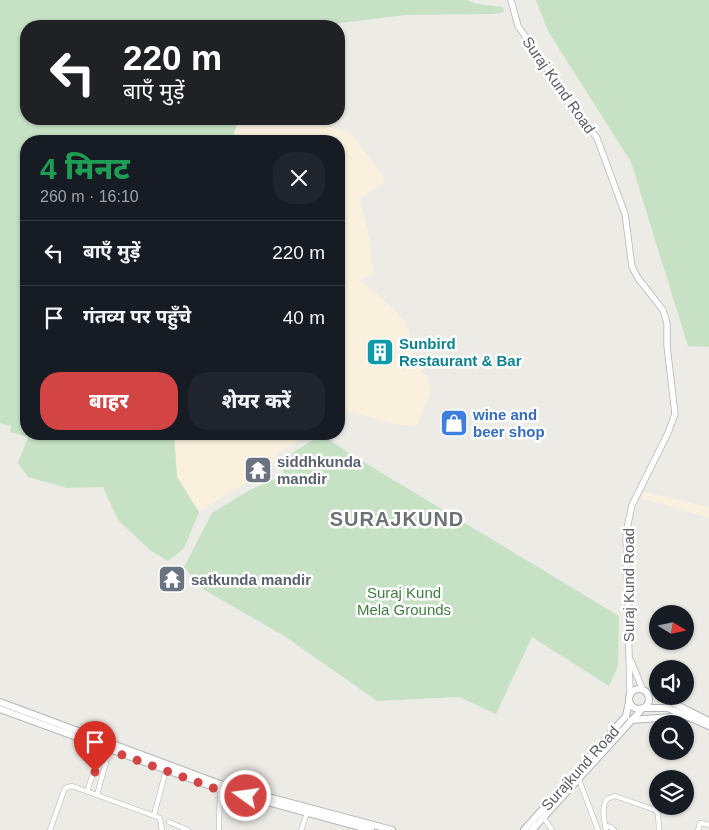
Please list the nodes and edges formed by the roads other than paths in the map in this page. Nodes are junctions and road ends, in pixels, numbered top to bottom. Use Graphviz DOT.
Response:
graph roads {
  1 [pos="511,0"];
  2 [pos="629,654"];
  3 [pos="644,689"];
  4 [pos="649,692"];
  5 [pos="630,694"];
  6 [pos="0,702"];
  7 [pos="629,702"];
  8 [pos="676,705"];
  9 [pos="643,708"];
  10 [pos="0,709"];
  11 [pos="685,715"];
  12 [pos="649,719"];
  13 [pos="694,719"];
  14 [pos="630,720"];
  15 [pos="709,721"];
  16 [pos="709,726"];
  17 [pos="104,744"];
  18 [pos="103,759"];
  19 [pos="166,770"];
  20 [pos="177,771"];
  21 [pos="578,776"];
  22 [pos="220,787"];
  23 [pos="87,791"];
  24 [pos="97,795"];
  25 [pos="307,813"];
  26 [pos="154,815"];
  27 [pos="544,818"];
  28 [pos="168,822"];
  29 [pos="709,825"];
  30 [pos="361,828"];
  31 [pos="606,828"];
  32 [pos="50,830"];
  33 [pos="162,830"];
  34 [pos="188,830"];
  35 [pos="219,830"];
  36 [pos="301,830"];
  37 [pos="371,830"];
  38 [pos="392,830"];
  39 [pos="524,830"];
  40 [pos="532,830"];
  41 [pos="552,830"];
  42 [pos="598,830"];
  43 [pos="614,830"];
  44 [pos="658,830"];
  45 [pos="698,830"];
  1 -- 2 [label="street, Suraj Kund Road"];
  2 -- 3 [label="street"];
  2 -- 5 [label="street, Suraj Kund Road"];
  3 -- 4 [label="main road"];
  3 -- 5 [label="main road"];
  3 -- 9 [label="main road"];
  5 -- 7 [label="main road"];
  6 -- 17 [label="main road"];
  7 -- 9 [label="main road"];
  7 -- 21 [label="main road, Surajkund Road"];
  8 -- 15 [label="main road"];
  9 -- 11 [label="main road"];
  9 -- 14 [label="main road, Surajkund Road"];
  10 -- 17 [label="main road"];
  12 -- 14 [label="main road"];
  13 -- 16 [label="main road"];
  14 -- 21 [label="main road, Surajkund Road"];
  17 -- 18 [label="street"];
  17 -- 19 [label="main road"];
  17 -- 20 [label="main road"];
  18 -- 23 [label="street"];
  18 -- 24 [label="street"];
  19 -- 20 [label="main road"];
  19 -- 26 [label="street"];
  20 -- 22 [label="main road"];
  21 -- 27 [label="main road, Surajkund Road"];
  21 -- 39 [label="main road, Surajkund Road"];
  21 -- 42 [label="street"];
  22 -- 25 [label="main road"];
  22 -- 35 [label="street"];
  22 -- 38 [label="main road"];
  23 -- 24 [label="street"];
  23 -- 32 [label="street"];
  24 -- 26 [label="street"];
  25 -- 30 [label="main road"];
  25 -- 36 [label="street"];
  26 -- 33 [label="street"];
  27 -- 40 [label="main road, Surajkund Road"];
  27 -- 41 [label="street"];
  28 -- 34 [label="street"];
  29 -- 45 [label="street"];
  30 -- 37 [label="main road"];
  31 -- 43 [label="street"];
  31 -- 44 [label="street"];
}
